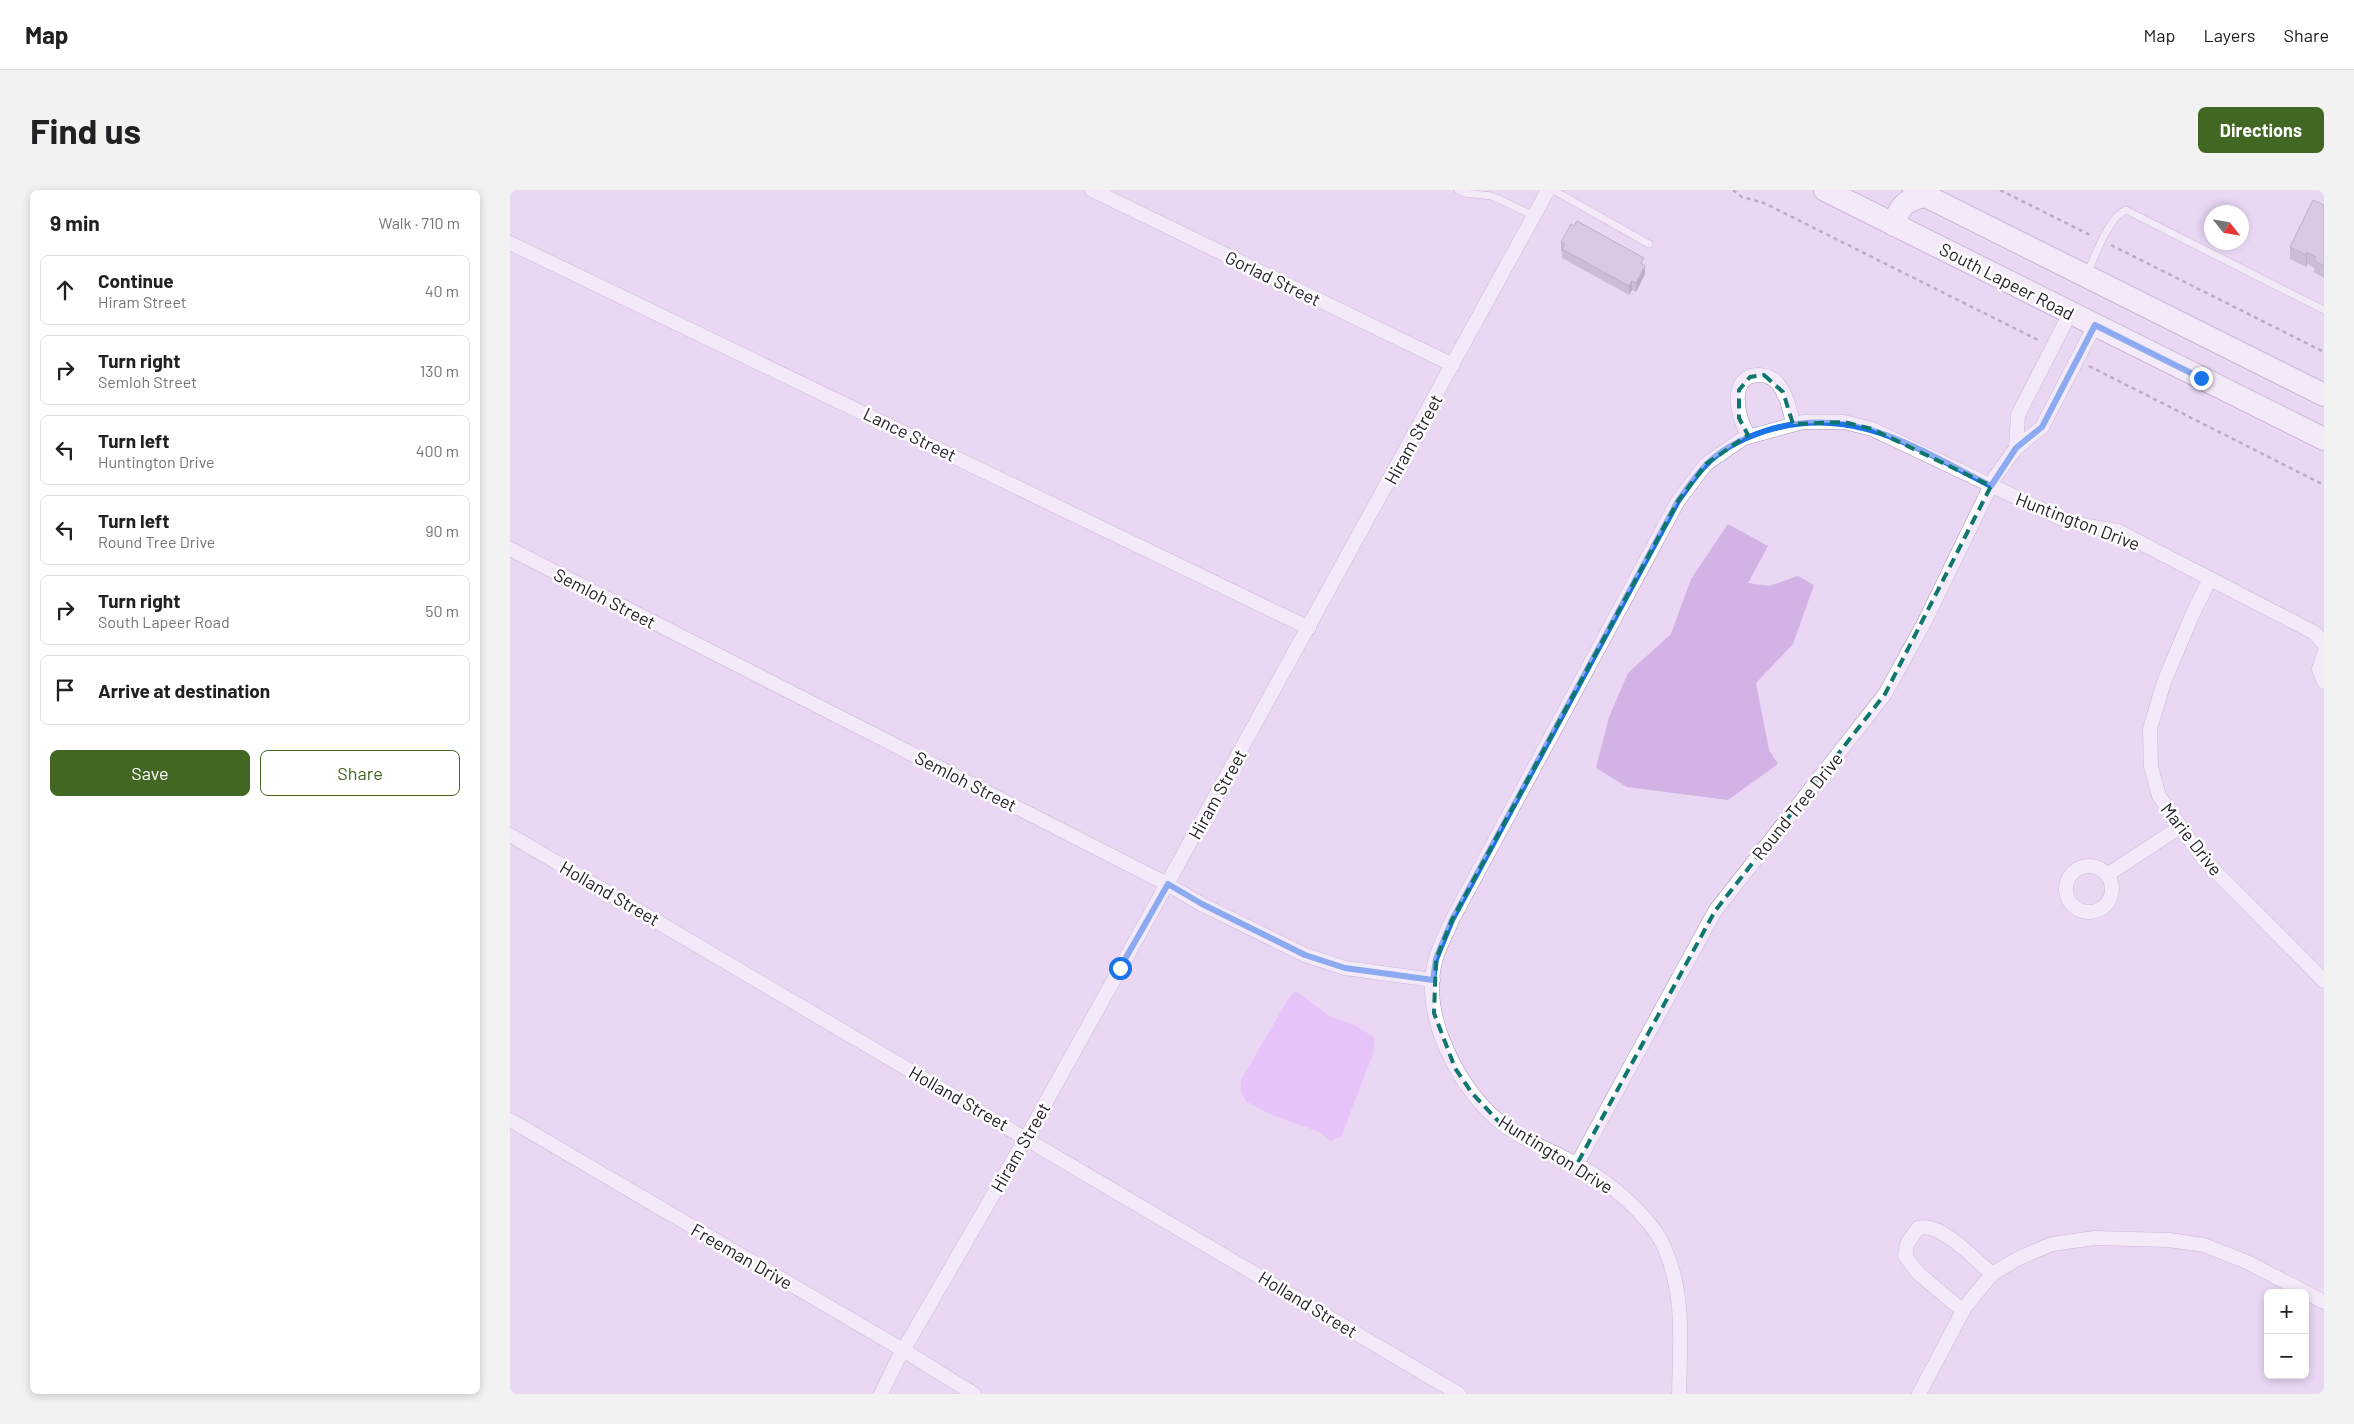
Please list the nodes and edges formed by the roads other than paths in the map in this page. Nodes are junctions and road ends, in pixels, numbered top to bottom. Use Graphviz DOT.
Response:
graph roads {
  1 [pos="1092,190"];
  2 [pos="1458,190"];
  3 [pos="1548,190"];
  4 [pos="1553,190"];
  5 [pos="1825,190"];
  6 [pos="1485,193"];
  7 [pos="1920,193"];
  8 [pos="1534,216"];
  9 [pos="1894,224"];
  10 [pos="510,243"];
  11 [pos="1649,244"];
  12 [pos="2086,276"];
  13 [pos="2324,310"];
  14 [pos="2070,313"];
  15 [pos="2095,325"];
  16 [pos="1453,365"];
  17 [pos="2324,395"];
  18 [pos="1793,424"];
  19 [pos="1749,436"];
  20 [pos="2324,439"];
  21 [pos="2016,448"];
  22 [pos="1991,486"];
  23 [pos="510,549"];
  24 [pos="2210,579"];
  25 [pos="1308,628"];
  26 [pos="2324,644"];
  27 [pos="2324,653"];
  28 [pos="2324,682"];
  29 [pos="2180,827"];
  30 [pos="510,835"];
  31 [pos="2106,875"];
  32 [pos="1168,884"];
  33 [pos="1433,980"];
  34 [pos="2324,981"];
  35 [pos="510,1120"];
  36 [pos="1026,1138"];
  37 [pos="1577,1164"];
  38 [pos="1992,1274"];
  39 [pos="2324,1302"];
  40 [pos="1962,1311"];
  41 [pos="903,1350"];
  42 [pos="880,1394"];
  43 [pos="974,1394"];
  44 [pos="1459,1394"];
  45 [pos="1679,1394"];
  46 [pos="1919,1394"];
  1 -- 16 [label="street, Gorlad Street"];
  2 -- 6 [label="lane"];
  3 -- 8 [label="street, Hiram Street"];
  4 -- 11 [label="lane"];
  5 -- 9 [label="main road, South Lapeer Road"];
  6 -- 8 [label="lane"];
  7 -- 9 [label="main road"];
  7 -- 12 [label="main road"];
  8 -- 16 [label="street, Hiram Street"];
  9 -- 14 [label="main road, South Lapeer Road"];
  10 -- 25 [label="street, Lance Street"];
  12 -- 13 [label="lane"];
  12 -- 17 [label="main road"];
  14 -- 15 [label="main road, South Lapeer Road"];
  14 -- 21 [label="street, Round Tree Drive"];
  15 -- 20 [label="main road, South Lapeer Road"];
  15 -- 21 [label="street, Round Tree Drive"];
  16 -- 25 [label="street, Hiram Street"];
  18 -- 19 [label="street, Huntington Drive"];
  18 -- 19 [label="street"];
  18 -- 22 [label="street, Huntington Drive"];
  19 -- 33 [label="street, Huntington Drive"];
  21 -- 22 [label="street, Round Tree Drive"];
  22 -- 24 [label="street, Huntington Drive"];
  22 -- 37 [label="street, Round Tree Drive"];
  23 -- 32 [label="street, Semloh Street"];
  24 -- 26 [label="street, Huntington Drive"];
  24 -- 29 [label="street, Marie Drive"];
  25 -- 32 [label="street, Hiram Street"];
  27 -- 28 [label="street"];
  29 -- 31 [label="street"];
  29 -- 34 [label="street, Marie Drive"];
  30 -- 36 [label="street, Holland Street"];
  32 -- 33 [label="street, Semloh Street"];
  32 -- 36 [label="street, Hiram Street"];
  33 -- 37 [label="street, Huntington Drive"];
  35 -- 41 [label="street, Freeman Drive"];
  36 -- 41 [label="street, Hiram Street"];
  36 -- 44 [label="street, Holland Street"];
  37 -- 45 [label="street, Huntington Drive"];
  38 -- 39 [label="street"];
  38 -- 40 [label="street"];
  38 -- 40 [label="street"];
  40 -- 46 [label="street"];
  41 -- 42 [label="street, Hiram Street"];
  41 -- 43 [label="street, Freeman Drive"];
}
